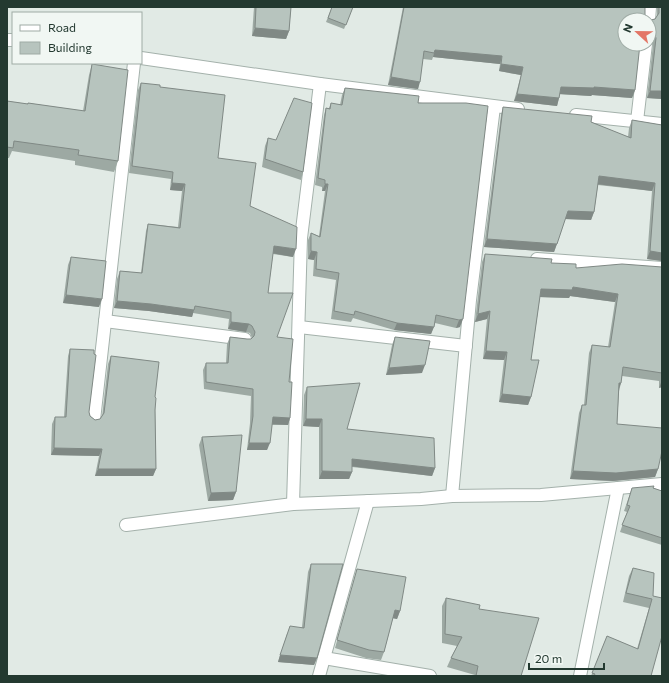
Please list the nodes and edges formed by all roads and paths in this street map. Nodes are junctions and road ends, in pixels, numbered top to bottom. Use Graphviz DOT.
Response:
graph roads {
  1 [pos="645,52"];
  2 [pos="142,58"];
  3 [pos="134,64"];
  4 [pos="320,84"];
  5 [pos="494,107"];
  6 [pos="526,110"];
  7 [pos="566,114"];
  8 [pos="637,121"];
  9 [pos="662,124"];
  10 [pos="522,258"];
  11 [pos="662,268"];
  12 [pos="105,321"];
  13 [pos="299,327"];
  14 [pos="245,339"];
  15 [pos="466,346"];
  16 [pos="94,420"];
  17 [pos="662,484"];
  18 [pos="618,488"];
  19 [pos="452,496"];
  20 [pos="368,501"];
  21 [pos="294,504"];
  22 [pos="126,525"];
  23 [pos="324,658"];
  24 [pos="319,676"];
  25 [pos="430,676"];
  26 [pos="580,676"];
  1 -- 8 [label="street"];
  2 -- 4 [label="street"];
  3 -- 12 [label="street"];
  4 -- 5 [label="street"];
  4 -- 13 [label="street"];
  5 -- 6 [label="street"];
  5 -- 15 [label="street"];
  7 -- 8 [label="street"];
  8 -- 9 [label="street"];
  10 -- 11 [label="street"];
  12 -- 14 [label="street"];
  12 -- 16 [label="street"];
  13 -- 15 [label="street"];
  13 -- 21 [label="street"];
  15 -- 19 [label="street"];
  17 -- 18 [label="street"];
  18 -- 19 [label="street"];
  18 -- 26 [label="street"];
  19 -- 20 [label="street"];
  20 -- 21 [label="street"];
  20 -- 23 [label="street"];
  21 -- 22 [label="street"];
  23 -- 24 [label="street"];
  23 -- 25 [label="street"];
}
